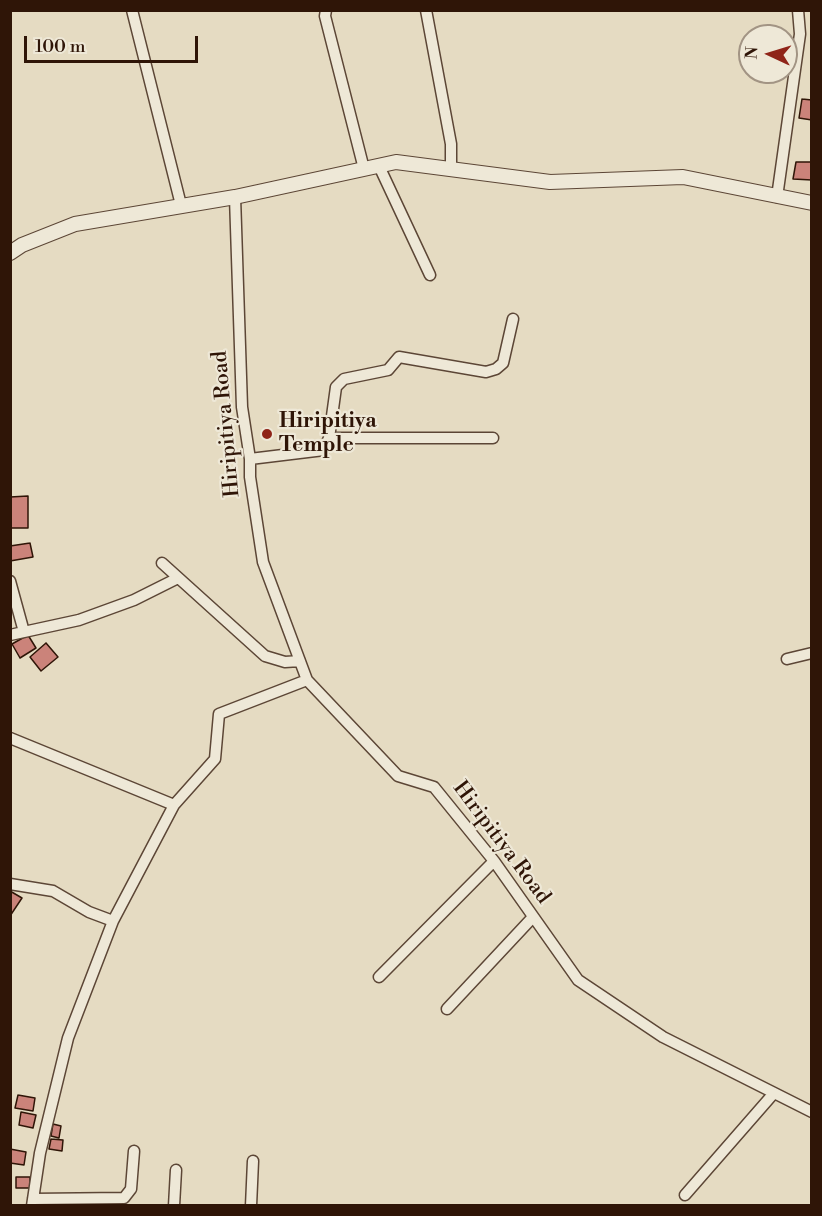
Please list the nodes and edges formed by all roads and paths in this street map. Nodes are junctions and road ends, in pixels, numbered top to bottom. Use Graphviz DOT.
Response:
graph roads {
  1 [pos="132,10"];
  2 [pos="326,10"];
  3 [pos="426,10"];
  4 [pos="799,16"];
  5 [pos="812,17"];
  6 [pos="379,166"];
  7 [pos="364,169"];
  8 [pos="451,170"];
  9 [pos="234,197"];
  10 [pos="777,197"];
  11 [pos="812,203"];
  12 [pos="181,205"];
  13 [pos="10,253"];
  14 [pos="430,275"];
  15 [pos="513,319"];
  16 [pos="329,438"];
  17 [pos="493,438"];
  18 [pos="250,459"];
  19 [pos="162,564"];
  20 [pos="178,578"];
  21 [pos="10,581"];
  22 [pos="24,632"];
  23 [pos="10,635"];
  24 [pos="812,653"];
  25 [pos="787,659"];
  26 [pos="300,661"];
  27 [pos="307,680"];
  28 [pos="10,738"];
  29 [pos="174,805"];
  30 [pos="494,861"];
  31 [pos="10,884"];
  32 [pos="533,917"];
  33 [pos="113,921"];
  34 [pos="380,977"];
  35 [pos="447,1009"];
  36 [pos="774,1093"];
  37 [pos="812,1112"];
  38 [pos="134,1151"];
  39 [pos="253,1161"];
  40 [pos="176,1170"];
  41 [pos="685,1195"];
  42 [pos="33,1203"];
  43 [pos="174,1206"];
  44 [pos="251,1206"];
  1 -- 12 [label="street"];
  2 -- 7 [label="street"];
  3 -- 8 [label="street"];
  4 -- 5 [label="street"];
  4 -- 10 [label="street"];
  6 -- 7 [label="street"];
  6 -- 8 [label="street"];
  6 -- 14 [label="street"];
  7 -- 9 [label="street"];
  8 -- 10 [label="street"];
  9 -- 12 [label="street"];
  9 -- 18 [label="street, Hiripitiya Road"];
  10 -- 11 [label="street"];
  12 -- 13 [label="street"];
  15 -- 16 [label="street"];
  16 -- 17 [label="street"];
  16 -- 18 [label="street"];
  18 -- 26 [label="street, Hiripitiya Road"];
  19 -- 20 [label="street"];
  20 -- 22 [label="street"];
  20 -- 26 [label="street"];
  21 -- 22 [label="street"];
  22 -- 23 [label="street"];
  24 -- 25 [label="street"];
  26 -- 27 [label="street, Hiripitiya Road"];
  27 -- 29 [label="street"];
  27 -- 30 [label="street, Hiripitiya Road"];
  28 -- 29 [label="street"];
  29 -- 33 [label="street"];
  30 -- 32 [label="street, Hiripitiya Road"];
  30 -- 34 [label="street"];
  31 -- 33 [label="street"];
  32 -- 35 [label="street"];
  32 -- 36 [label="street, Hiripitiya Road"];
  33 -- 42 [label="street"];
  36 -- 37 [label="street, Hiripitiya Road"];
  36 -- 41 [label="street"];
  38 -- 42 [label="street"];
  39 -- 44 [label="street"];
  40 -- 43 [label="street"];
}
